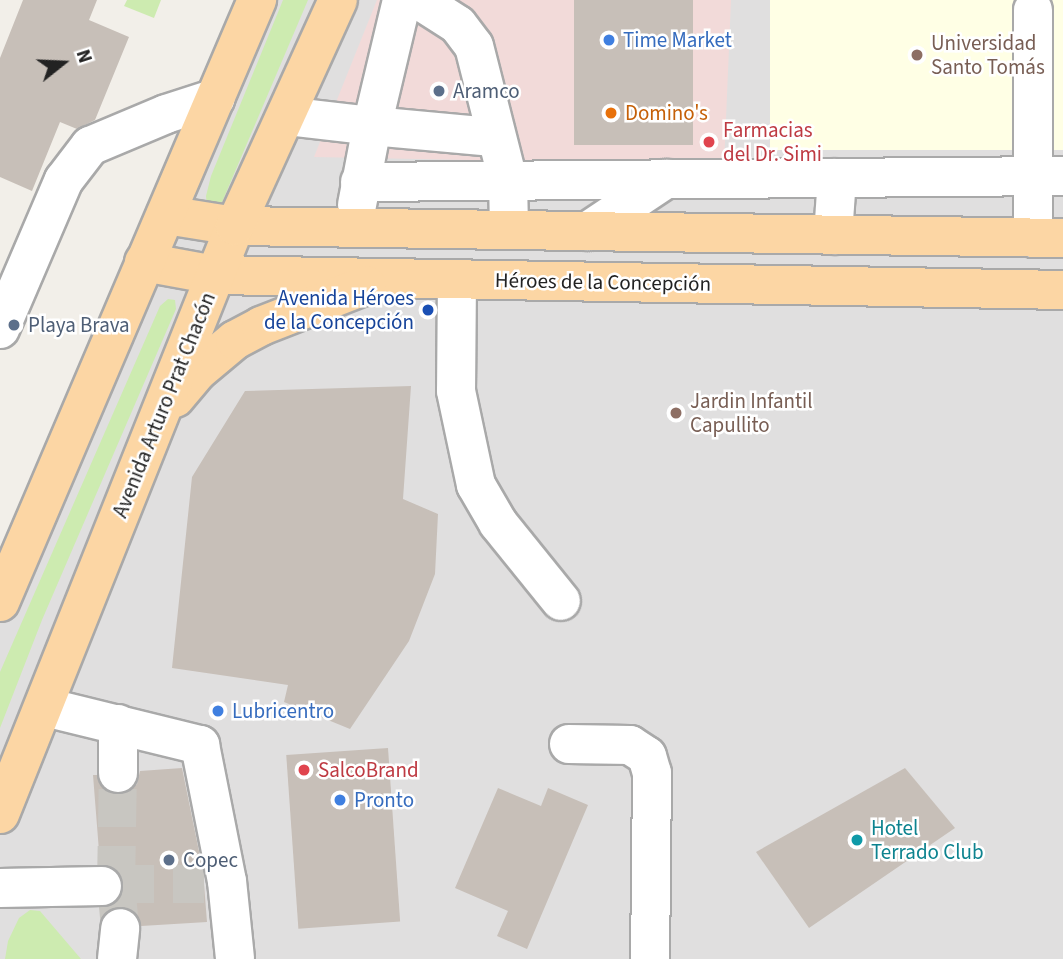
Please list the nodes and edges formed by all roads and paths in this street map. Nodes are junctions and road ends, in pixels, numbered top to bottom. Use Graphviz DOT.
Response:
graph roads {
  1 [pos="257,0"];
  2 [pos="338,0"];
  3 [pos="402,0"];
  4 [pos="419,0"];
  5 [pos="1033,10"];
  6 [pos="216,98"];
  7 [pos="286,116"];
  8 [pos="372,125"];
  9 [pos="494,137"];
  10 [pos="1049,176"];
  11 [pos="837,178"];
  12 [pos="666,179"];
  13 [pos="508,180"];
  14 [pos="360,182"];
  15 [pos="166,215"];
  16 [pos="235,226"];
  17 [pos="353,228"];
  18 [pos="509,229"];
  19 [pos="588,231"];
  20 [pos="833,235"];
  21 [pos="1048,238"];
  22 [pos="144,262"];
  23 [pos="215,275"];
  24 [pos="383,278"];
  25 [pos="457,279"];
  26 [pos="1063,290"];
  27 [pos="0,328"];
  28 [pos="160,416"];
  29 [pos="5,577"];
  30 [pos="561,601"];
  31 [pos="45,707"];
  32 [pos="118,724"];
  33 [pos="569,744"];
  34 [pos="118,773"];
  35 [pos="0,814"];
  36 [pos="102,886"];
  37 [pos="0,888"];
  38 [pos="235,959"];
  39 [pos="650,959"];
  1 -- 6 [label="main road"];
  2 -- 7 [label="main road, Avenida Arturo Prat Chacón"];
  3 -- 8 [label="street"];
  4 -- 9 [label="street"];
  5 -- 10 [label="street"];
  6 -- 15 [label="main road"];
  6 -- 27 [label="street"];
  7 -- 8 [label="street"];
  7 -- 16 [label="main road, Avenida Arturo Prat Chacón"];
  8 -- 9 [label="street"];
  8 -- 14 [label="street"];
  9 -- 13 [label="street"];
  10 -- 11 [label="street"];
  10 -- 21 [label="street"];
  11 -- 12 [label="street"];
  11 -- 20 [label="street"];
  12 -- 13 [label="street"];
  12 -- 19 [label="street"];
  13 -- 14 [label="street"];
  13 -- 18 [label="street"];
  14 -- 17 [label="street"];
  15 -- 16 [label="main road"];
  15 -- 22 [label="main road"];
  16 -- 17 [label="main road"];
  16 -- 23 [label="main road, Avenida Arturo Prat Chacón"];
  17 -- 18 [label="main road"];
  18 -- 19 [label="main road"];
  19 -- 20 [label="main road"];
  20 -- 21 [label="main road"];
  22 -- 23 [label="main road, Héroes de la Concepción"];
  22 -- 29 [label="main road"];
  23 -- 24 [label="main road, Héroes de la Concepción"];
  23 -- 28 [label="main road, Avenida Arturo Prat Chacón"];
  24 -- 25 [label="main road, Héroes de la Concepción"];
  24 -- 28 [label="main road"];
  25 -- 26 [label="main road, Héroes de la Concepción"];
  25 -- 30 [label="street"];
  28 -- 31 [label="main road, Avenida Arturo Prat Chacón"];
  31 -- 32 [label="street"];
  31 -- 35 [label="main road, Avenida Arturo Prat Chacón"];
  32 -- 34 [label="street"];
  32 -- 38 [label="street"];
  33 -- 39 [label="street"];
  36 -- 37 [label="street"];
}
